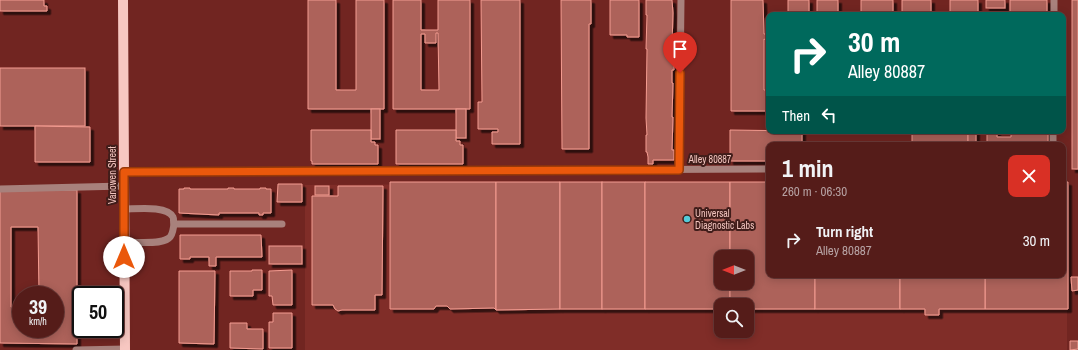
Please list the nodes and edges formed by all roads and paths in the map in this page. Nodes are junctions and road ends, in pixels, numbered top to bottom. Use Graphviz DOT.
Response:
graph roads {
  1 [pos="123,0"];
  2 [pos="681,0"];
  3 [pos="1054,0"];
  4 [pos="1054,12"];
  5 [pos="766,169"];
  6 [pos="679,170"];
  7 [pos="124,172"];
  8 [pos="124,186"];
  9 [pos="0,189"];
  10 [pos="124,209"];
  11 [pos="174,224"];
  12 [pos="282,224"];
  13 [pos="124,242"];
  14 [pos="76,350"];
  15 [pos="125,350"];
  1 -- 7 [label="main road, Vanowen Street"];
  2 -- 6 [label="lane"];
  3 -- 4 [label="lane"];
  5 -- 6 [label="lane, Alley 80887"];
  6 -- 7 [label="lane, Alley 80887"];
  7 -- 8 [label="main road, Vanowen Street"];
  8 -- 9 [label="lane"];
  8 -- 10 [label="main road, Vanowen Street"];
  10 -- 11 [label="lane"];
  10 -- 13 [label="main road, Vanowen Street"];
  11 -- 12 [label="lane"];
  11 -- 13 [label="lane"];
  13 -- 15 [label="main road, Vanowen Street"];
  14 -- 15 [label="lane"];
}
